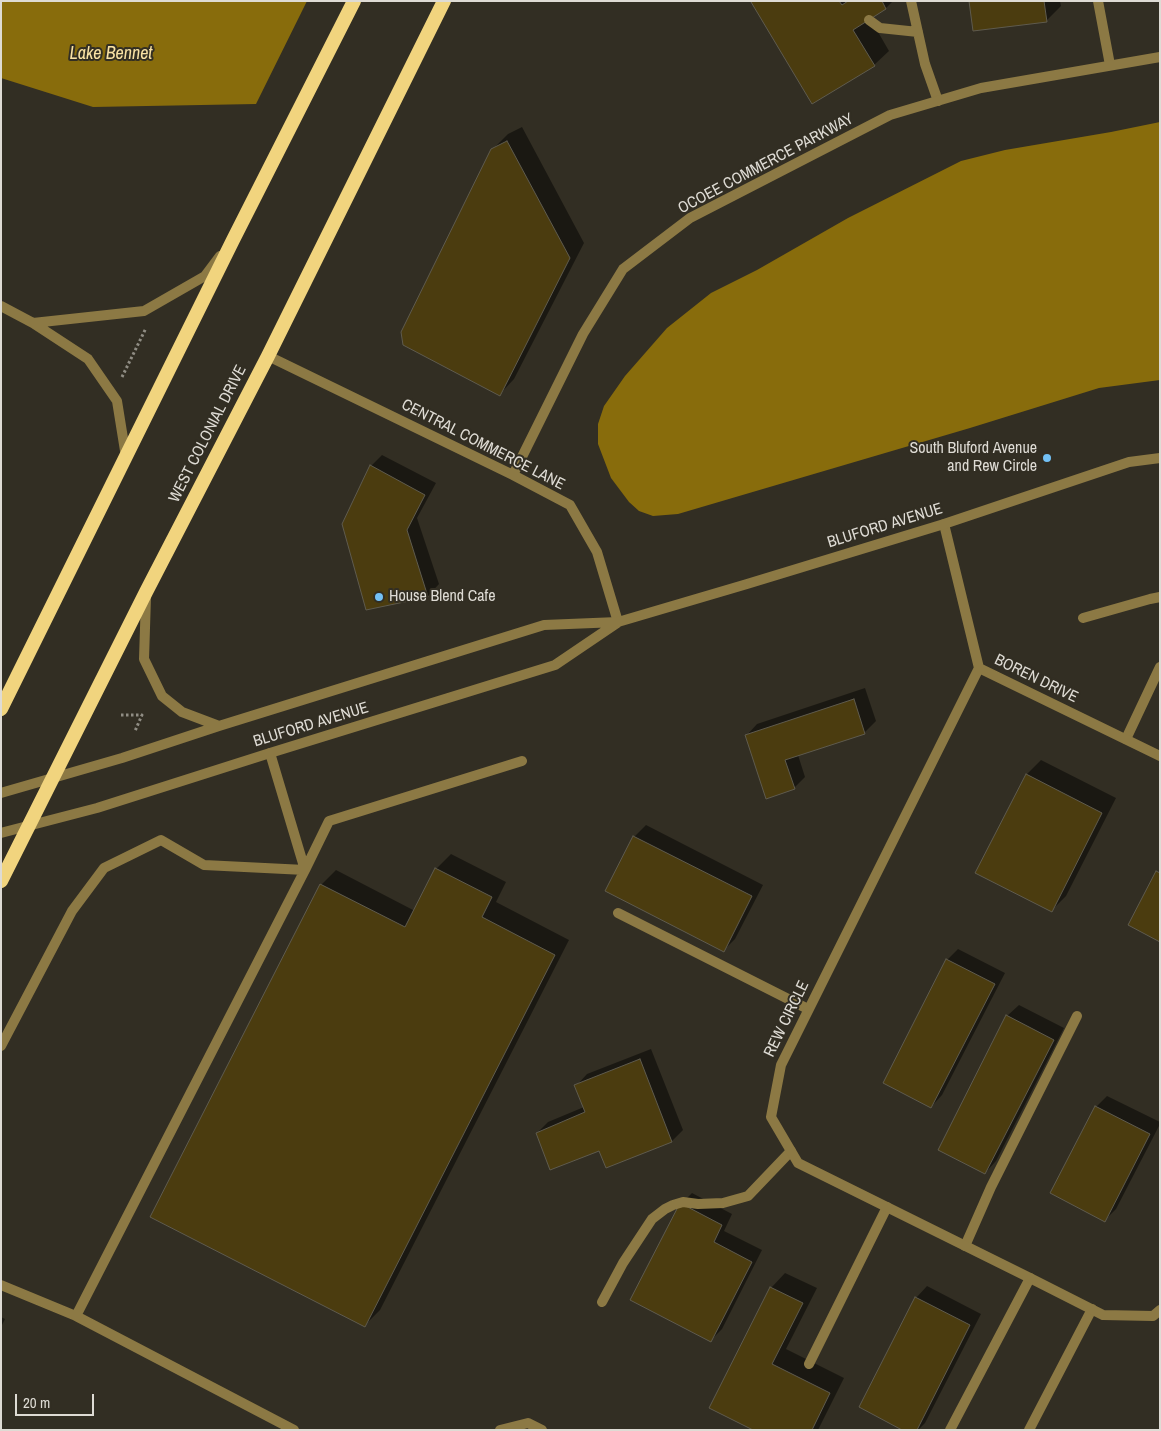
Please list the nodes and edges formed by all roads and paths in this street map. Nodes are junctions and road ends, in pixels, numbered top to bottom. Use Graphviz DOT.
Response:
graph roads {
  1 [pos="354,1"];
  2 [pos="444,1"];
  3 [pos="912,1"];
  4 [pos="1098,1"];
  5 [pos="870,20"];
  6 [pos="918,32"];
  7 [pos="1160,57"];
  8 [pos="1110,66"];
  9 [pos="938,101"];
  10 [pos="234,240"];
  11 [pos="1,306"];
  12 [pos="33,323"];
  13 [pos="149,323"];
  14 [pos="268,356"];
  15 [pos="122,377"];
  16 [pos="126,458"];
  17 [pos="1160,458"];
  18 [pos="513,475"];
  19 [pos="944,524"];
  20 [pos="146,592"];
  21 [pos="1160,597"];
  22 [pos="1083,618"];
  23 [pos="618,622"];
  24 [pos="1160,667"];
  25 [pos="978,668"];
  26 [pos="1,709"];
  27 [pos="147,710"];
  28 [pos="121,715"];
  29 [pos="142,715"];
  30 [pos="219,726"];
  31 [pos="135,731"];
  32 [pos="1126,740"];
  33 [pos="270,753"];
  34 [pos="1160,756"];
  35 [pos="522,761"];
  36 [pos="52,779"];
  37 [pos="1,793"];
  38 [pos="28,826"];
  39 [pos="1,833"];
  40 [pos="305,870"];
  41 [pos="1,881"];
  42 [pos="618,913"];
  43 [pos="808,1009"];
  44 [pos="1077,1016"];
  45 [pos="1,1046"];
  46 [pos="791,1151"];
  47 [pos="887,1207"];
  48 [pos="965,1246"];
  49 [pos="1030,1278"];
  50 [pos="1,1285"];
  51 [pos="602,1302"];
  52 [pos="1092,1309"];
  53 [pos="1160,1310"];
  54 [pos="76,1316"];
  55 [pos="809,1364"];
  56 [pos="294,1430"];
  57 [pos="500,1430"];
  58 [pos="542,1430"];
  59 [pos="950,1430"];
  60 [pos="1029,1430"];
  1 -- 10 [label="highway"];
  2 -- 14 [label="highway, WEST COLONIAL DRIVE"];
  3 -- 6 [label="street"];
  4 -- 8 [label="street"];
  5 -- 6 [label="street"];
  6 -- 9 [label="street"];
  7 -- 8 [label="street, OCOEE COMMERCE PARKWAY"];
  8 -- 9 [label="street, OCOEE COMMERCE PARKWAY"];
  9 -- 18 [label="street, OCOEE COMMERCE PARKWAY"];
  10 -- 12 [label="street"];
  10 -- 16 [label="highway"];
  11 -- 12 [label="street"];
  12 -- 16 [label="street"];
  13 -- 15 [label="path"];
  14 -- 18 [label="street, CENTRAL COMMERCE LANE"];
  14 -- 20 [label="highway, WEST COLONIAL DRIVE"];
  16 -- 26 [label="highway"];
  17 -- 19 [label="street, BLUFORD AVENUE"];
  18 -- 23 [label="street, CENTRAL COMMERCE LANE"];
  19 -- 23 [label="street, BLUFORD AVENUE"];
  19 -- 25 [label="street, BOREN DRIVE"];
  20 -- 30 [label="street"];
  20 -- 36 [label="highway, WEST COLONIAL DRIVE"];
  21 -- 22 [label="street"];
  23 -- 30 [label="street, BLUFORD AVENUE"];
  23 -- 33 [label="street, BLUFORD AVENUE"];
  24 -- 32 [label="street"];
  25 -- 32 [label="street, BOREN DRIVE"];
  25 -- 43 [label="street, REW CIRCLE"];
  27 -- 29 [label="path"];
  28 -- 29 [label="path"];
  29 -- 31 [label="path"];
  30 -- 36 [label="street, BLUFORD AVENUE"];
  32 -- 34 [label="street, BOREN DRIVE"];
  33 -- 38 [label="street, BLUFORD AVENUE"];
  33 -- 40 [label="street"];
  35 -- 40 [label="street"];
  36 -- 37 [label="street, BLUFORD AVENUE"];
  36 -- 38 [label="highway, WEST COLONIAL DRIVE"];
  38 -- 39 [label="street, BLUFORD AVENUE"];
  38 -- 41 [label="highway, WEST COLONIAL DRIVE"];
  40 -- 45 [label="street"];
  40 -- 54 [label="street"];
  42 -- 43 [label="street"];
  43 -- 46 [label="street, REW CIRCLE"];
  44 -- 48 [label="street"];
  46 -- 47 [label="street, REW CIRCLE"];
  46 -- 51 [label="street"];
  47 -- 48 [label="street, REW CIRCLE"];
  47 -- 55 [label="street"];
  48 -- 49 [label="street, REW CIRCLE"];
  49 -- 52 [label="street, REW CIRCLE"];
  49 -- 59 [label="street"];
  50 -- 54 [label="street"];
  52 -- 53 [label="street, REW CIRCLE"];
  52 -- 60 [label="street"];
  54 -- 56 [label="street"];
  57 -- 58 [label="street"];
}
